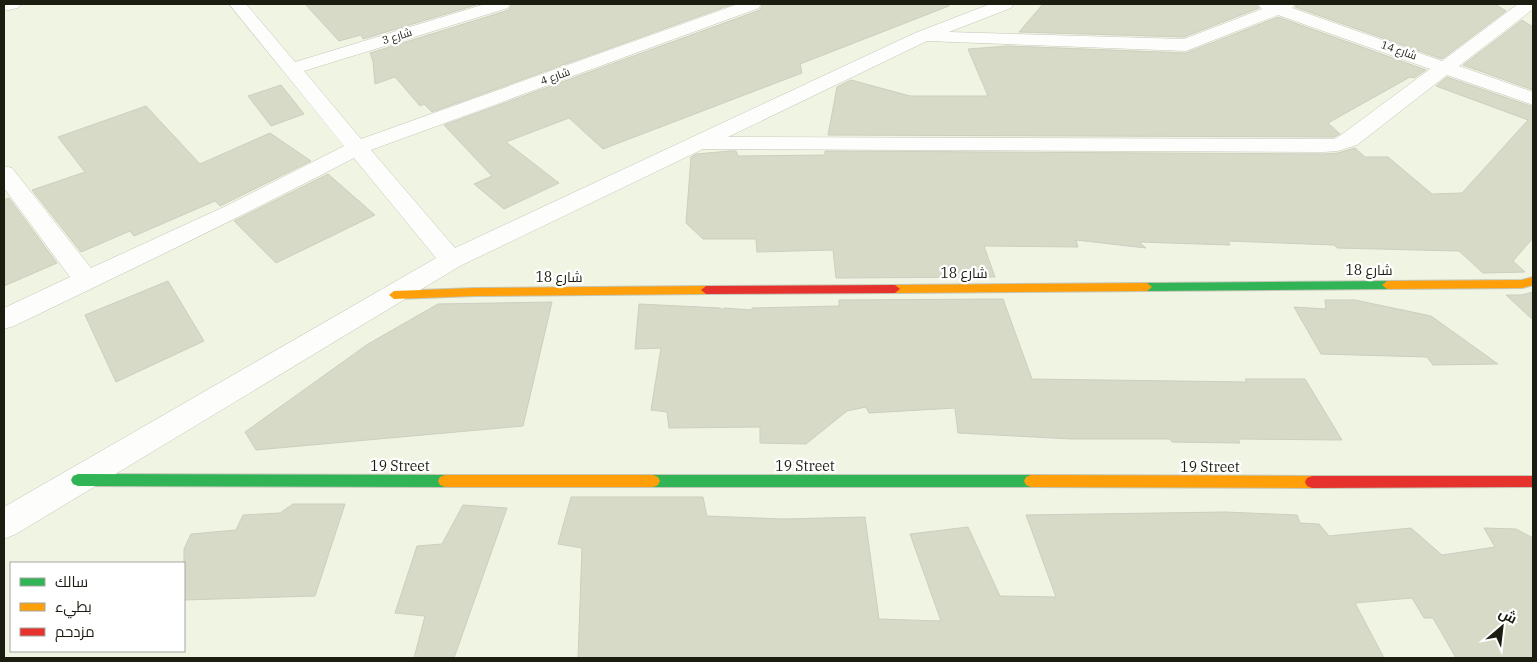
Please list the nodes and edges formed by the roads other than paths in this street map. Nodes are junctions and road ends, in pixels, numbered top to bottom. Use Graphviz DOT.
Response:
graph roads {
  1 [pos="12,4"];
  2 [pos="237,4"];
  3 [pos="502,4"];
  4 [pos="753,4"];
  5 [pos="1005,4"];
  6 [pos="1529,4"];
  7 [pos="4,6"];
  8 [pos="1276,6"];
  9 [pos="921,37"];
  10 [pos="1447,67"];
  11 [pos="291,69"];
  12 [pos="1533,99"];
  13 [pos="698,143"];
  14 [pos="356,148"];
  15 [pos="5,177"];
  16 [pos="452,260"];
  17 [pos="87,281"];
  18 [pos="1533,281"];
  19 [pos="394,295"];
  20 [pos="4,319"];
  21 [pos="78,480"];
  22 [pos="1533,482"];
  23 [pos="4,524"];
  1 -- 7 [label="street"];
  2 -- 11 [label="street"];
  3 -- 11 [label="street, شارع 3"];
  4 -- 14 [label="street, شارع 4"];
  5 -- 9 [label="street"];
  6 -- 10 [label="street"];
  8 -- 9 [label="street"];
  8 -- 10 [label="street, شارع 14"];
  9 -- 13 [label="street"];
  10 -- 12 [label="street, شارع 14"];
  10 -- 13 [label="street"];
  11 -- 14 [label="street"];
  13 -- 16 [label="street"];
  14 -- 16 [label="street"];
  14 -- 17 [label="street, شارع 4"];
  15 -- 17 [label="street"];
  16 -- 19 [label="street"];
  17 -- 20 [label="street, شارع 4"];
  18 -- 19 [label="street, شارع 18"];
  19 -- 21 [label="street"];
  21 -- 22 [label="street, 19 Street"];
  21 -- 23 [label="street"];
}
